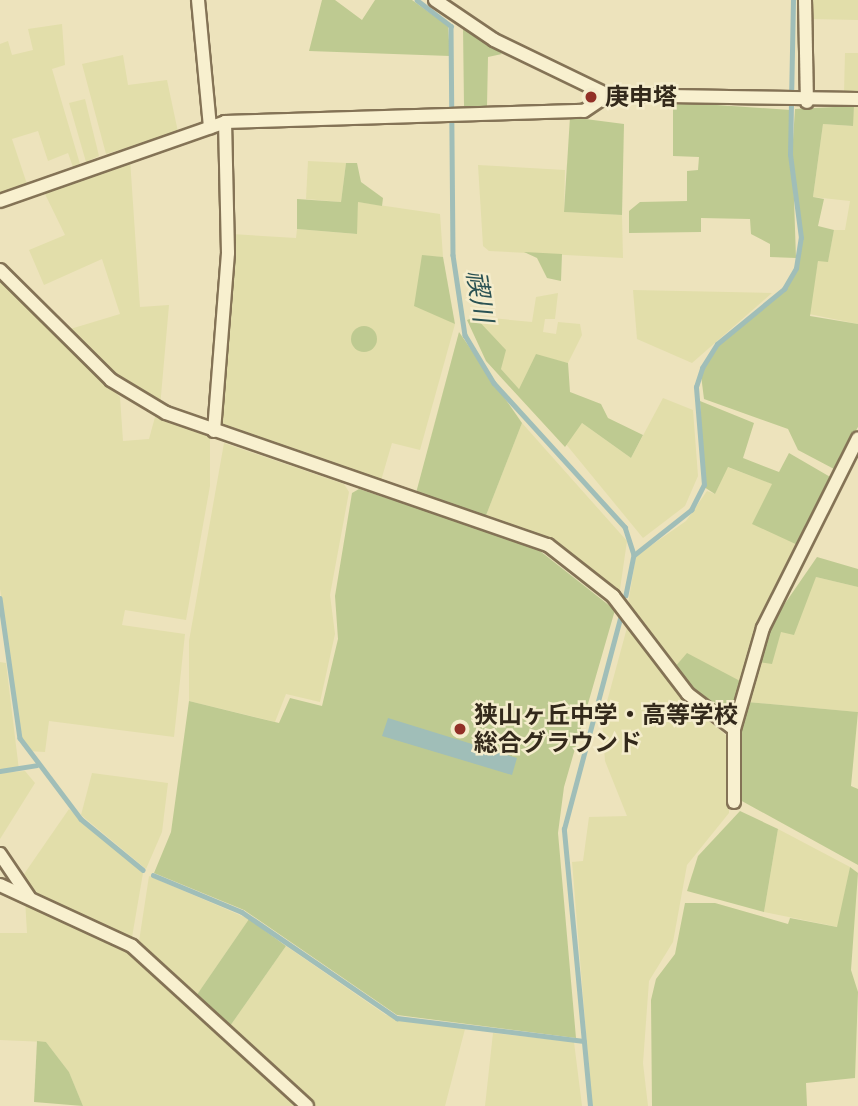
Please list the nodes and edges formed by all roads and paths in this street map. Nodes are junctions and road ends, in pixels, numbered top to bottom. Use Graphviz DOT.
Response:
graph roads {
  1 [pos="198,0"];
  2 [pos="435,0"];
  3 [pos="805,0"];
  4 [pos="608,95"];
  5 [pos="858,99"];
  6 [pos="803,102"];
  7 [pos="225,122"];
  8 [pos="210,127"];
  9 [pos="0,201"];
  10 [pos="0,270"];
  11 [pos="214,431"];
  12 [pos="858,438"];
  13 [pos="734,729"];
  14 [pos="734,802"];
  15 [pos="0,854"];
  16 [pos="0,885"];
  17 [pos="29,897"];
  18 [pos="307,1106"];
  1 -- 8 [label="street"];
  2 -- 4 [label="street"];
  3 -- 6 [label="street"];
  4 -- 6 [label="street"];
  4 -- 7 [label="street"];
  5 -- 6 [label="street"];
  7 -- 8 [label="street"];
  7 -- 11 [label="street"];
  8 -- 9 [label="street"];
  10 -- 11 [label="street"];
  11 -- 13 [label="street"];
  12 -- 13 [label="street"];
  13 -- 14 [label="street"];
  15 -- 17 [label="street"];
  16 -- 17 [label="street"];
  17 -- 18 [label="street"];
}
